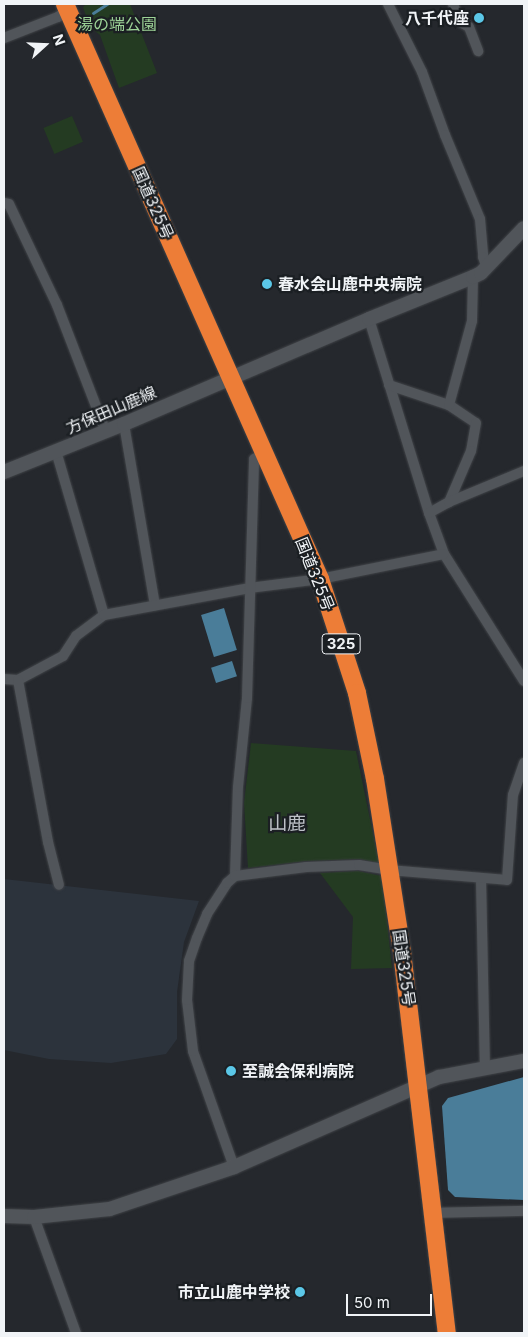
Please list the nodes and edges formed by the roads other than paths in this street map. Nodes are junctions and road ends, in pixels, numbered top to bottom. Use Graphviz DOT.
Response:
graph roads {
  1 [pos="388,4"];
  2 [pos="453,4"];
  3 [pos="68,5"];
  4 [pos="4,38"];
  5 [pos="478,51"];
  6 [pos="4,202"];
  7 [pos="524,228"];
  8 [pos="487,268"];
  9 [pos="473,277"];
  10 [pos="369,319"];
  11 [pos="230,378"];
  12 [pos="389,385"];
  13 [pos="448,405"];
  14 [pos="124,424"];
  15 [pos="106,432"];
  16 [pos="56,452"];
  17 [pos="262,454"];
  18 [pos="524,471"];
  19 [pos="4,472"];
  20 [pos="448,502"];
  21 [pos="429,513"];
  22 [pos="444,554"];
  23 [pos="320,579"];
  24 [pos="249,588"];
  25 [pos="155,605"];
  26 [pos="104,616"];
  27 [pos="4,679"];
  28 [pos="18,680"];
  29 [pos="524,681"];
  30 [pos="524,763"];
  31 [pos="389,870"];
  32 [pos="235,876"];
  33 [pos="481,879"];
  34 [pos="59,885"];
  35 [pos="524,1061"];
  36 [pos="484,1068"];
  37 [pos="419,1084"];
  38 [pos="234,1167"];
  39 [pos="524,1211"];
  40 [pos="432,1213"];
  41 [pos="4,1216"];
  42 [pos="34,1217"];
  43 [pos="76,1333"];
  44 [pos="447,1333"];
  1 -- 8 [label="street"];
  2 -- 5 [label="street"];
  3 -- 4 [label="street"];
  3 -- 11 [label="highway, 国道325号 / 325"];
  6 -- 15 [label="street"];
  7 -- 8 [label="street, 方保田山鹿線"];
  8 -- 9 [label="street, 方保田山鹿線"];
  9 -- 10 [label="street, 方保田山鹿線"];
  9 -- 13 [label="street"];
  10 -- 11 [label="street, 方保田山鹿線"];
  10 -- 12 [label="street"];
  11 -- 14 [label="street, 方保田山鹿線"];
  11 -- 17 [label="highway, 国道325号 / 325"];
  12 -- 13 [label="street"];
  12 -- 21 [label="street"];
  13 -- 20 [label="street"];
  14 -- 15 [label="street, 方保田山鹿線"];
  14 -- 25 [label="street"];
  15 -- 16 [label="street, 方保田山鹿線"];
  16 -- 19 [label="street, 方保田山鹿線"];
  16 -- 26 [label="street"];
  17 -- 23 [label="highway, 国道325号 / 325"];
  17 -- 24 [label="street"];
  18 -- 20 [label="street"];
  20 -- 21 [label="street"];
  21 -- 22 [label="street"];
  22 -- 23 [label="street"];
  22 -- 29 [label="street"];
  23 -- 24 [label="street"];
  23 -- 31 [label="highway, 国道325号 / 325"];
  24 -- 25 [label="street"];
  24 -- 32 [label="street"];
  25 -- 26 [label="street"];
  26 -- 28 [label="street"];
  27 -- 28 [label="street"];
  28 -- 34 [label="street"];
  30 -- 33 [label="street"];
  31 -- 32 [label="street"];
  31 -- 33 [label="street"];
  31 -- 37 [label="highway, 国道325号 / 325"];
  32 -- 38 [label="street"];
  33 -- 36 [label="street"];
  35 -- 36 [label="street"];
  36 -- 37 [label="street"];
  37 -- 38 [label="street"];
  37 -- 40 [label="highway, 国道325号 / 325"];
  38 -- 42 [label="street"];
  39 -- 40 [label="street"];
  40 -- 44 [label="highway, 国道325号 / 325"];
  41 -- 42 [label="street"];
  42 -- 43 [label="street"];
}
